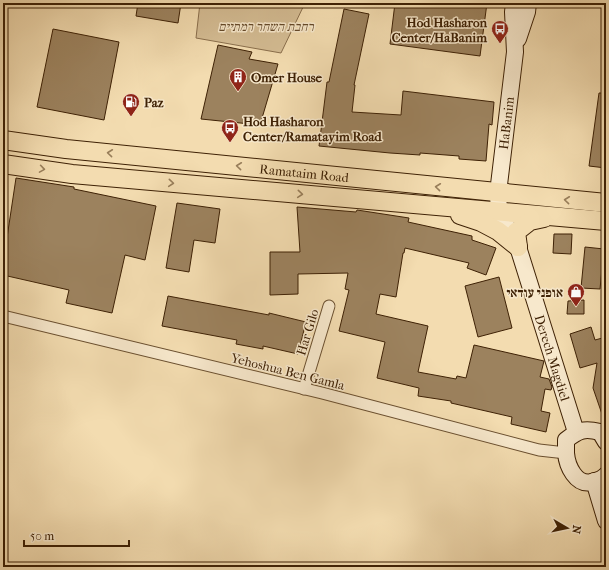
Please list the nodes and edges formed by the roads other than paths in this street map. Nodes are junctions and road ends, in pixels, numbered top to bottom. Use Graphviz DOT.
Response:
graph roads {
  1 [pos="514,3"];
  2 [pos="528,3"];
  3 [pos="515,52"];
  4 [pos="3,140"];
  5 [pos="3,164"];
  6 [pos="498,193"];
  7 [pos="606,203"];
  8 [pos="435,206"];
  9 [pos="499,212"];
  10 [pos="550,217"];
  11 [pos="606,221"];
  12 [pos="518,247"];
  13 [pos="329,306"];
  14 [pos="3,316"];
  15 [pos="304,389"];
  16 [pos="576,432"];
  17 [pos="606,442"];
  18 [pos="566,454"];
  19 [pos="600,478"];
  20 [pos="606,521"];
  1 -- 3 [label="main road, HaBanim"];
  2 -- 3 [label="main road, HaBanim"];
  3 -- 6 [label="main road, HaBanim"];
  6 -- 4 [label="main road, Ramataim Road, one-way"];
  5 -- 8 [label="main road, Ramataim Road, one-way"];
  7 -- 6 [label="main road, Ramataim Road, one-way"];
  6 -- 9 [label="main road, Derech Magdiel"];
  8 -- 9 [label="main road, Ramataim Road"];
  8 -- 12 [label="main road"];
  9 -- 10 [label="main road, Ramataim Road"];
  9 -- 12 [label="main road, Derech Magdiel"];
  10 -- 11 [label="main road, Ramataim Road"];
  10 -- 12 [label="main road"];
  12 -- 16 [label="main road, Derech Magdiel"];
  13 -- 15 [label="street, Har Gilo"];
  14 -- 15 [label="street, Yehoshua Ben Gamla"];
  15 -- 18 [label="street, Yehoshua Ben Gamla"];
  16 -- 17 [label="main road"];
  16 -- 18 [label="main road"];
  18 -- 19 [label="main road"];
  19 -- 20 [label="main road"];
}
